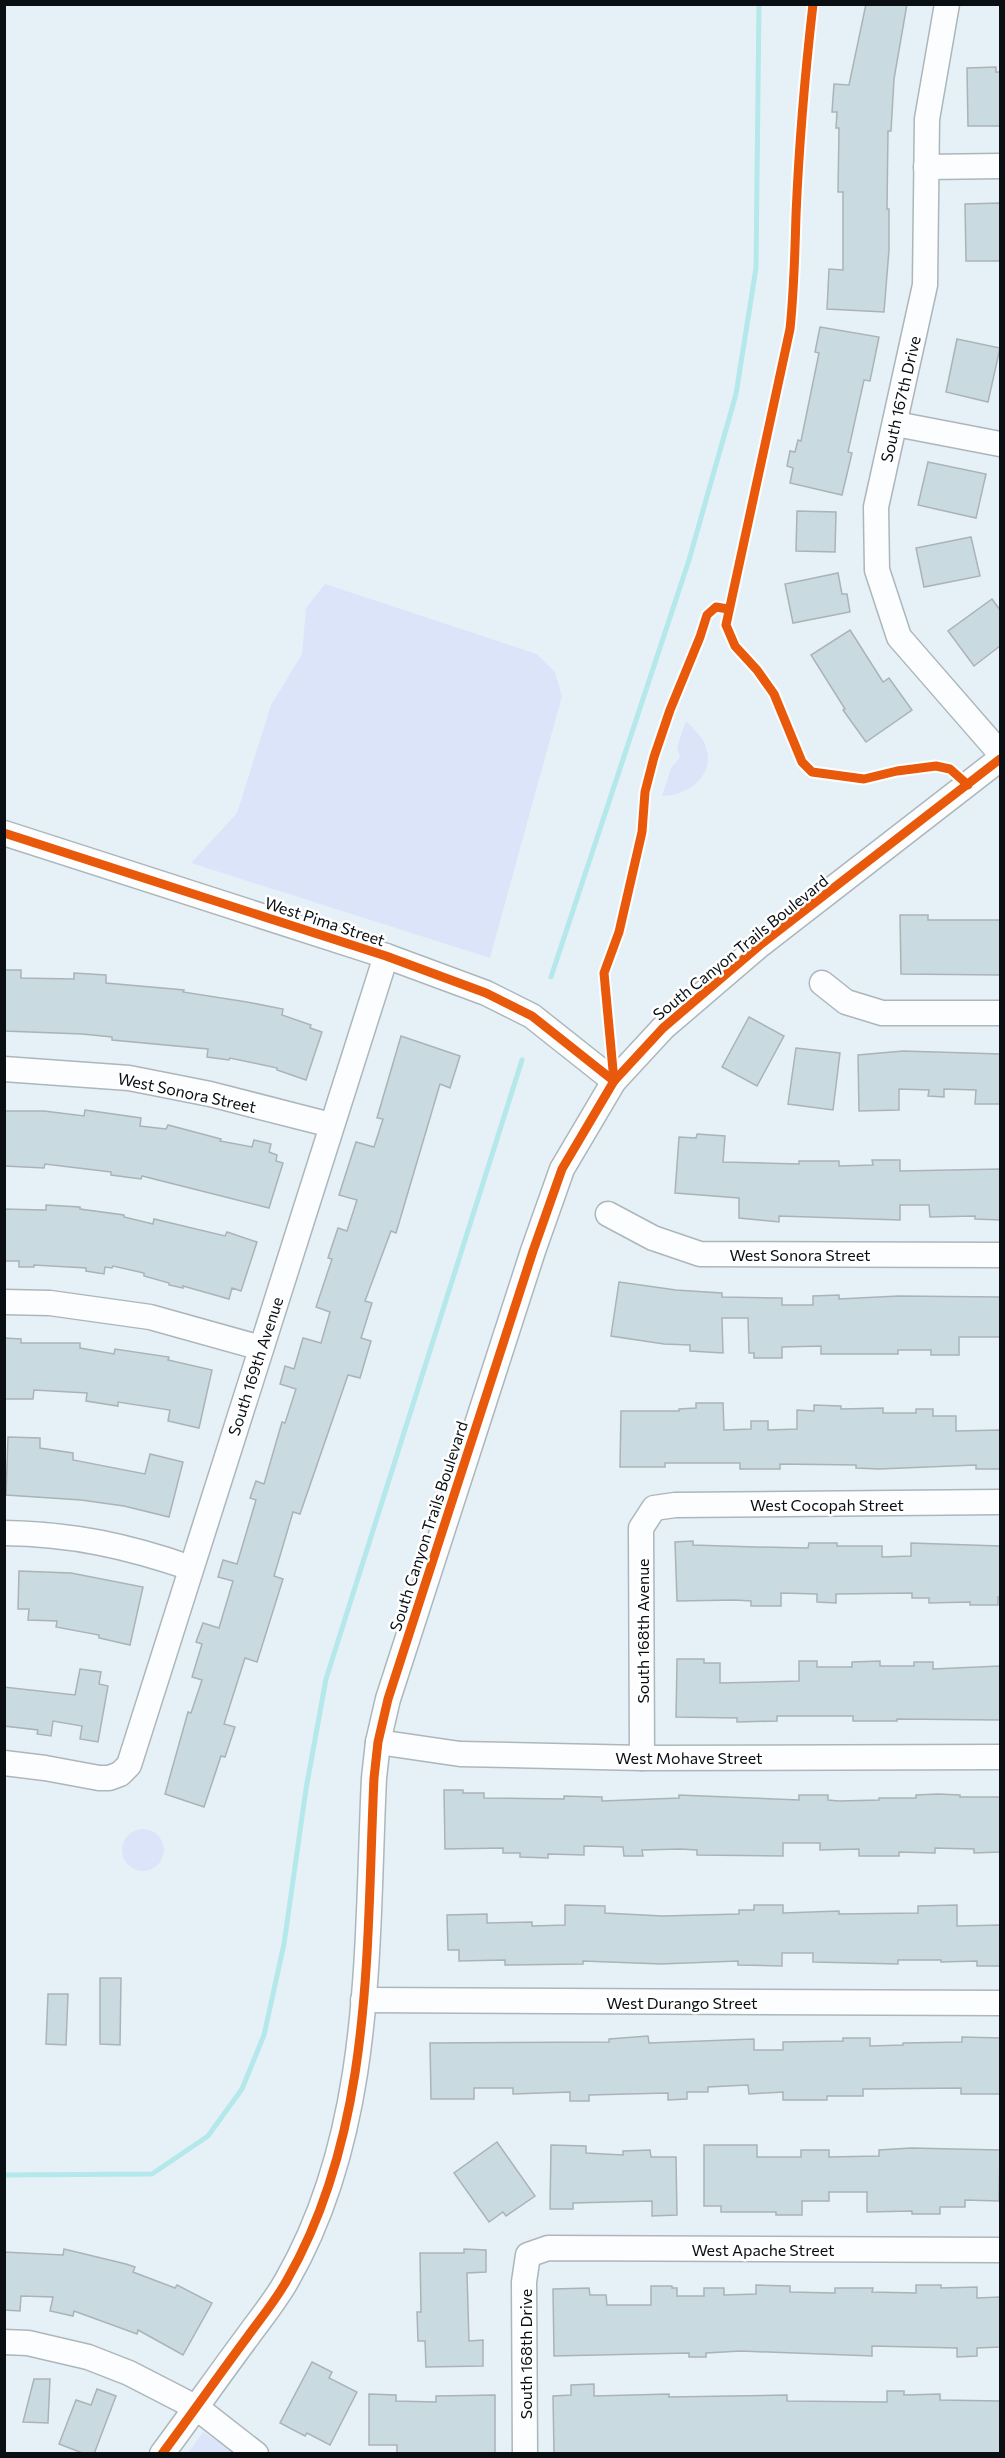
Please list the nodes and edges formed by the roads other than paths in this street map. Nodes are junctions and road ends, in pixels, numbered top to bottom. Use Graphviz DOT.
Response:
graph roads {
  1 [pos="947,4"];
  2 [pos="1000,166"];
  3 [pos="926,167"];
  4 [pos="896,424"];
  5 [pos="1000,444"];
  6 [pos="1000,753"];
  7 [pos="1000,759"];
  8 [pos="4,833"];
  9 [pos="386,956"];
  10 [pos="822,983"];
  11 [pos="1000,1013"];
  12 [pos="4,1069"];
  13 [pos="614,1081"];
  14 [pos="332,1125"];
  15 [pos="608,1214"];
  16 [pos="1000,1255"];
  17 [pos="4,1302"];
  18 [pos="261,1348"];
  19 [pos="1000,1502"];
  20 [pos="654,1508"];
  21 [pos="4,1533"];
  22 [pos="191,1568"];
  23 [pos="378,1742"];
  24 [pos="1000,1757"];
  25 [pos="642,1758"];
  26 [pos="4,1763"];
  27 [pos="363,2000"];
  28 [pos="1000,2003"];
  29 [pos="1000,2250"];
  30 [pos="528,2256"];
  31 [pos="4,2342"];
  32 [pos="196,2408"];
  33 [pos="162,2454"];
  34 [pos="256,2454"];
  35 [pos="525,2454"];
  1 -- 3 [label="street, South 167th Drive"];
  2 -- 3 [label="street"];
  3 -- 4 [label="street, South 167th Drive"];
  4 -- 5 [label="street"];
  4 -- 6 [label="street, South 167th Drive"];
  7 -- 13 [label="street, South Canyon Trails Boulevard"];
  8 -- 9 [label="street, West Pima Street"];
  9 -- 13 [label="street, West Pima Street"];
  9 -- 14 [label="street, South 169th Avenue"];
  10 -- 11 [label="street"];
  12 -- 14 [label="street, West Sonora Street"];
  13 -- 23 [label="street, South Canyon Trails Boulevard"];
  14 -- 18 [label="street, South 169th Avenue"];
  15 -- 16 [label="street, West Sonora Street"];
  17 -- 18 [label="street"];
  18 -- 22 [label="street, South 169th Avenue"];
  19 -- 20 [label="street, West Cocopah Street"];
  20 -- 25 [label="street, South 168th Avenue"];
  21 -- 22 [label="street"];
  22 -- 26 [label="street, South 169th Avenue"];
  23 -- 25 [label="street, West Mohave Street"];
  23 -- 27 [label="street, South Canyon Trails Boulevard"];
  24 -- 25 [label="street, West Mohave Street"];
  27 -- 28 [label="street, West Durango Street"];
  27 -- 32 [label="street, South Canyon Trails Boulevard"];
  29 -- 30 [label="street, West Apache Street"];
  30 -- 35 [label="street, South 168th Drive"];
  31 -- 32 [label="street"];
  32 -- 33 [label="street, South Canyon Trails Boulevard"];
  32 -- 34 [label="street"];
}
